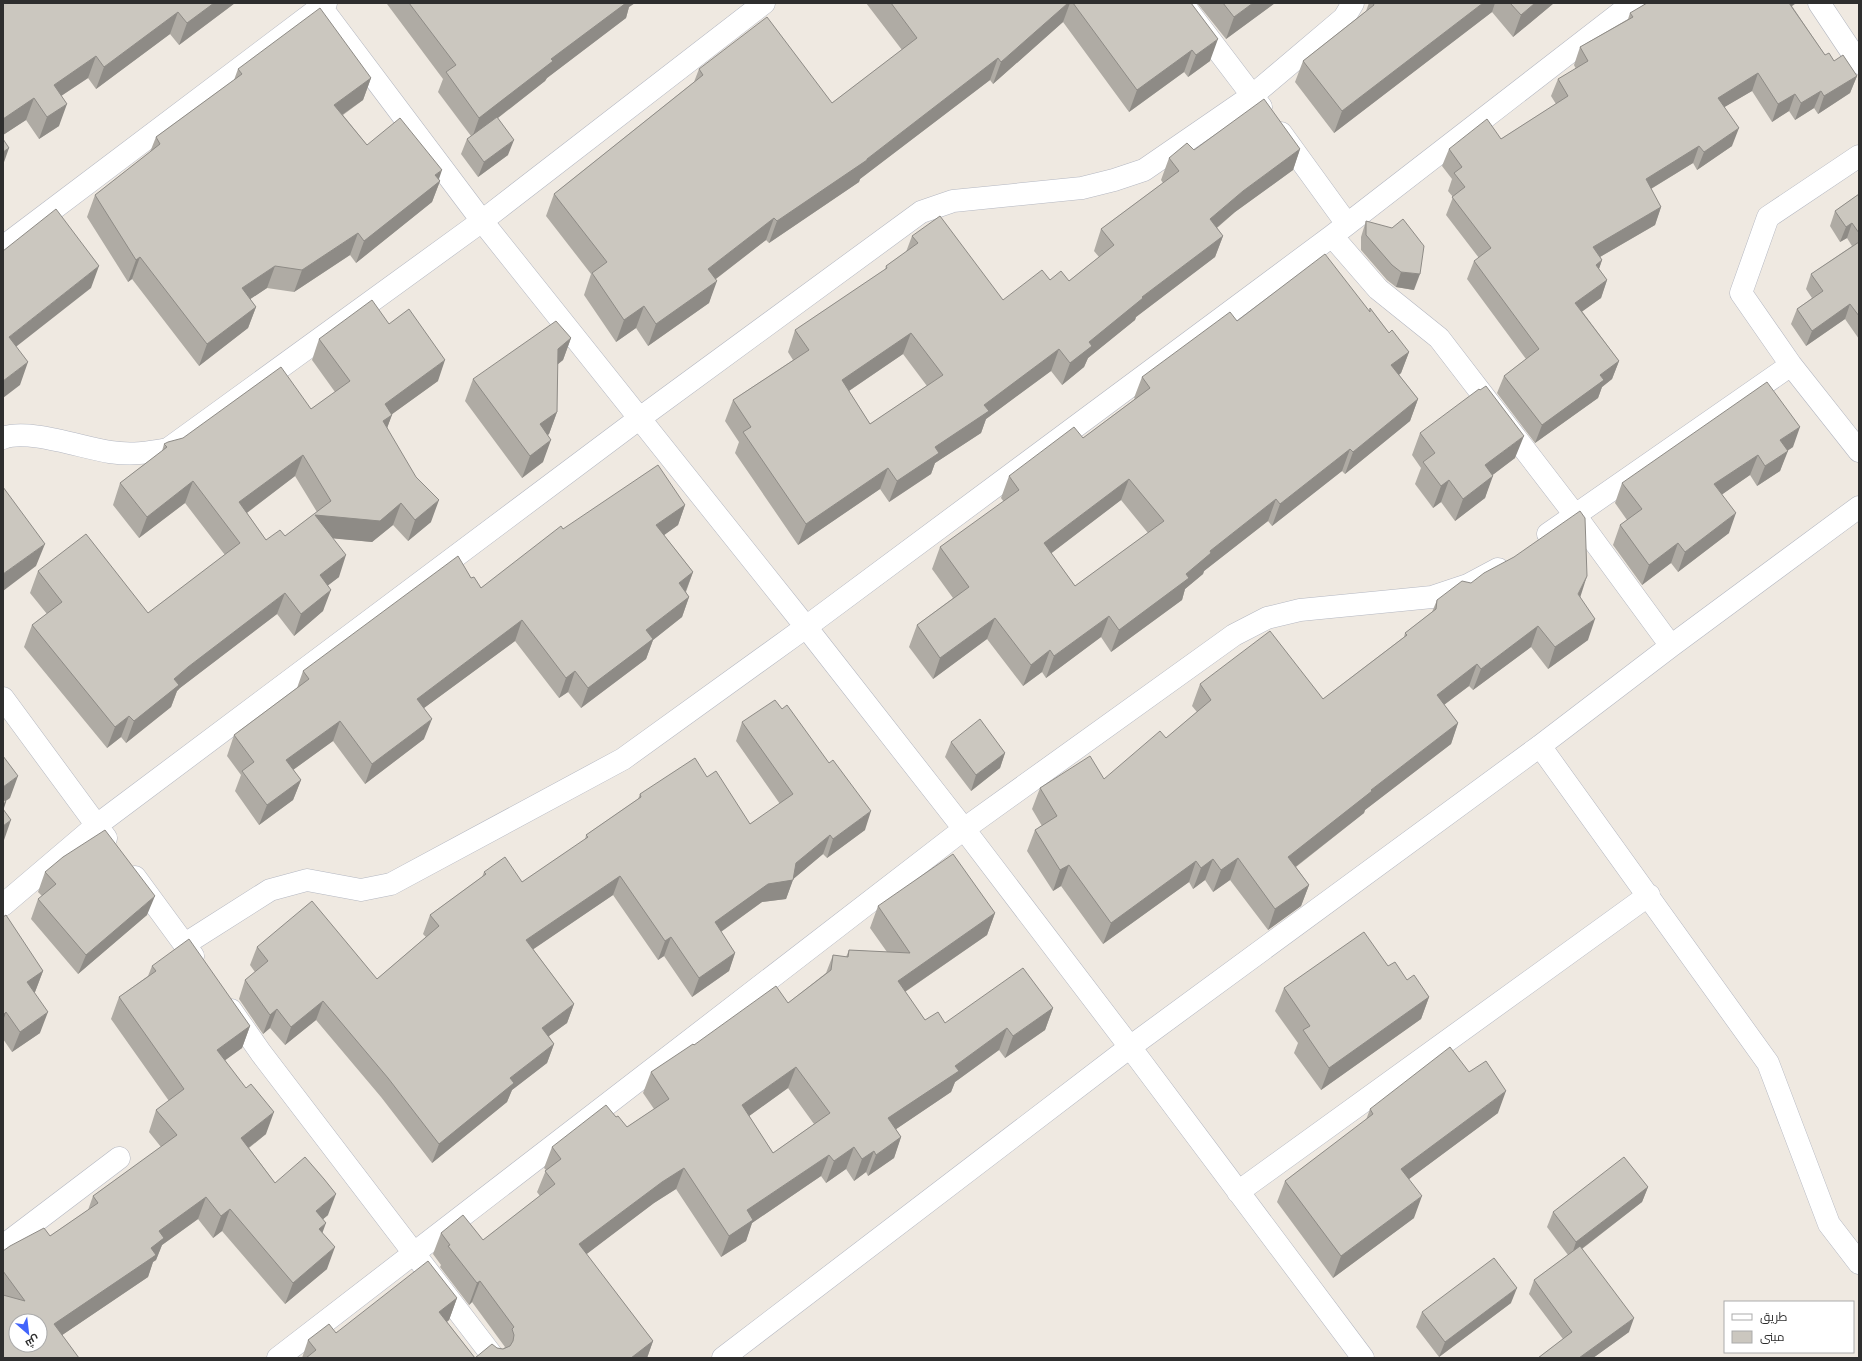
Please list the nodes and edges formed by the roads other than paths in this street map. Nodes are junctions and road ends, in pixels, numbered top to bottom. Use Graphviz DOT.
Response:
graph roads {
  1 [pos="764,3"];
  2 [pos="1182,3"];
  3 [pos="1353,3"];
  4 [pos="1633,3"];
  5 [pos="1819,3"];
  6 [pos="322,4"];
  7 [pos="1859,63"];
  8 [pos="1253,95"];
  9 [pos="1859,156"];
  10 [pos="482,221"];
  11 [pos="1339,230"];
  12 [pos="3,247"];
  13 [pos="1791,365"];
  14 [pos="640,418"];
  15 [pos="3,438"];
  16 [pos="1859,451"];
  17 [pos="1859,507"];
  18 [pos="1575,515"];
  19 [pos="1530,546"];
  20 [pos="1512,559"];
  21 [pos="806,627"];
  22 [pos="1671,646"];
  23 [pos="3,698"];
  24 [pos="1540,746"];
  25 [pos="97,825"];
  26 [pos="964,830"];
  27 [pos="1649,895"];
  28 [pos="3,905"];
  29 [pos="185,944"];
  30 [pos="203,970"];
  31 [pos="221,996"];
  32 [pos="1130,1047"];
  33 [pos="119,1158"];
  34 [pos="1238,1192"];
  35 [pos="3,1246"];
  36 [pos="414,1253"];
  37 [pos="1859,1263"];
  38 [pos="278,1358"];
  39 [pos="494,1358"];
  40 [pos="723,1358"];
  41 [pos="1363,1358"];
  1 -- 10 [label="street"];
  2 -- 8 [label="street"];
  3 -- 8 [label="street"];
  4 -- 11 [label="street"];
  5 -- 7 [label="street"];
  6 -- 10 [label="street"];
  6 -- 12 [label="street"];
  8 -- 11 [label="street"];
  8 -- 14 [label="street"];
  9 -- 13 [label="street"];
  10 -- 14 [label="street"];
  10 -- 15 [label="street"];
  11 -- 18 [label="street"];
  11 -- 21 [label="street"];
  13 -- 16 [label="street"];
  13 -- 18 [label="street"];
  14 -- 21 [label="street"];
  14 -- 25 [label="street"];
  17 -- 22 [label="street"];
  18 -- 19 [label="street"];
  18 -- 22 [label="street"];
  20 -- 26 [label="street"];
  21 -- 26 [label="street"];
  21 -- 29 [label="street"];
  22 -- 24 [label="street"];
  23 -- 25 [label="street"];
  24 -- 27 [label="street"];
  24 -- 32 [label="street"];
  25 -- 28 [label="street"];
  25 -- 29 [label="street"];
  26 -- 32 [label="street"];
  26 -- 36 [label="street"];
  27 -- 34 [label="street"];
  27 -- 37 [label="street"];
  29 -- 30 [label="street"];
  31 -- 36 [label="street"];
  32 -- 34 [label="street"];
  32 -- 40 [label="street"];
  33 -- 35 [label="street"];
  34 -- 41 [label="street"];
  36 -- 38 [label="street"];
  36 -- 39 [label="street"];
}
